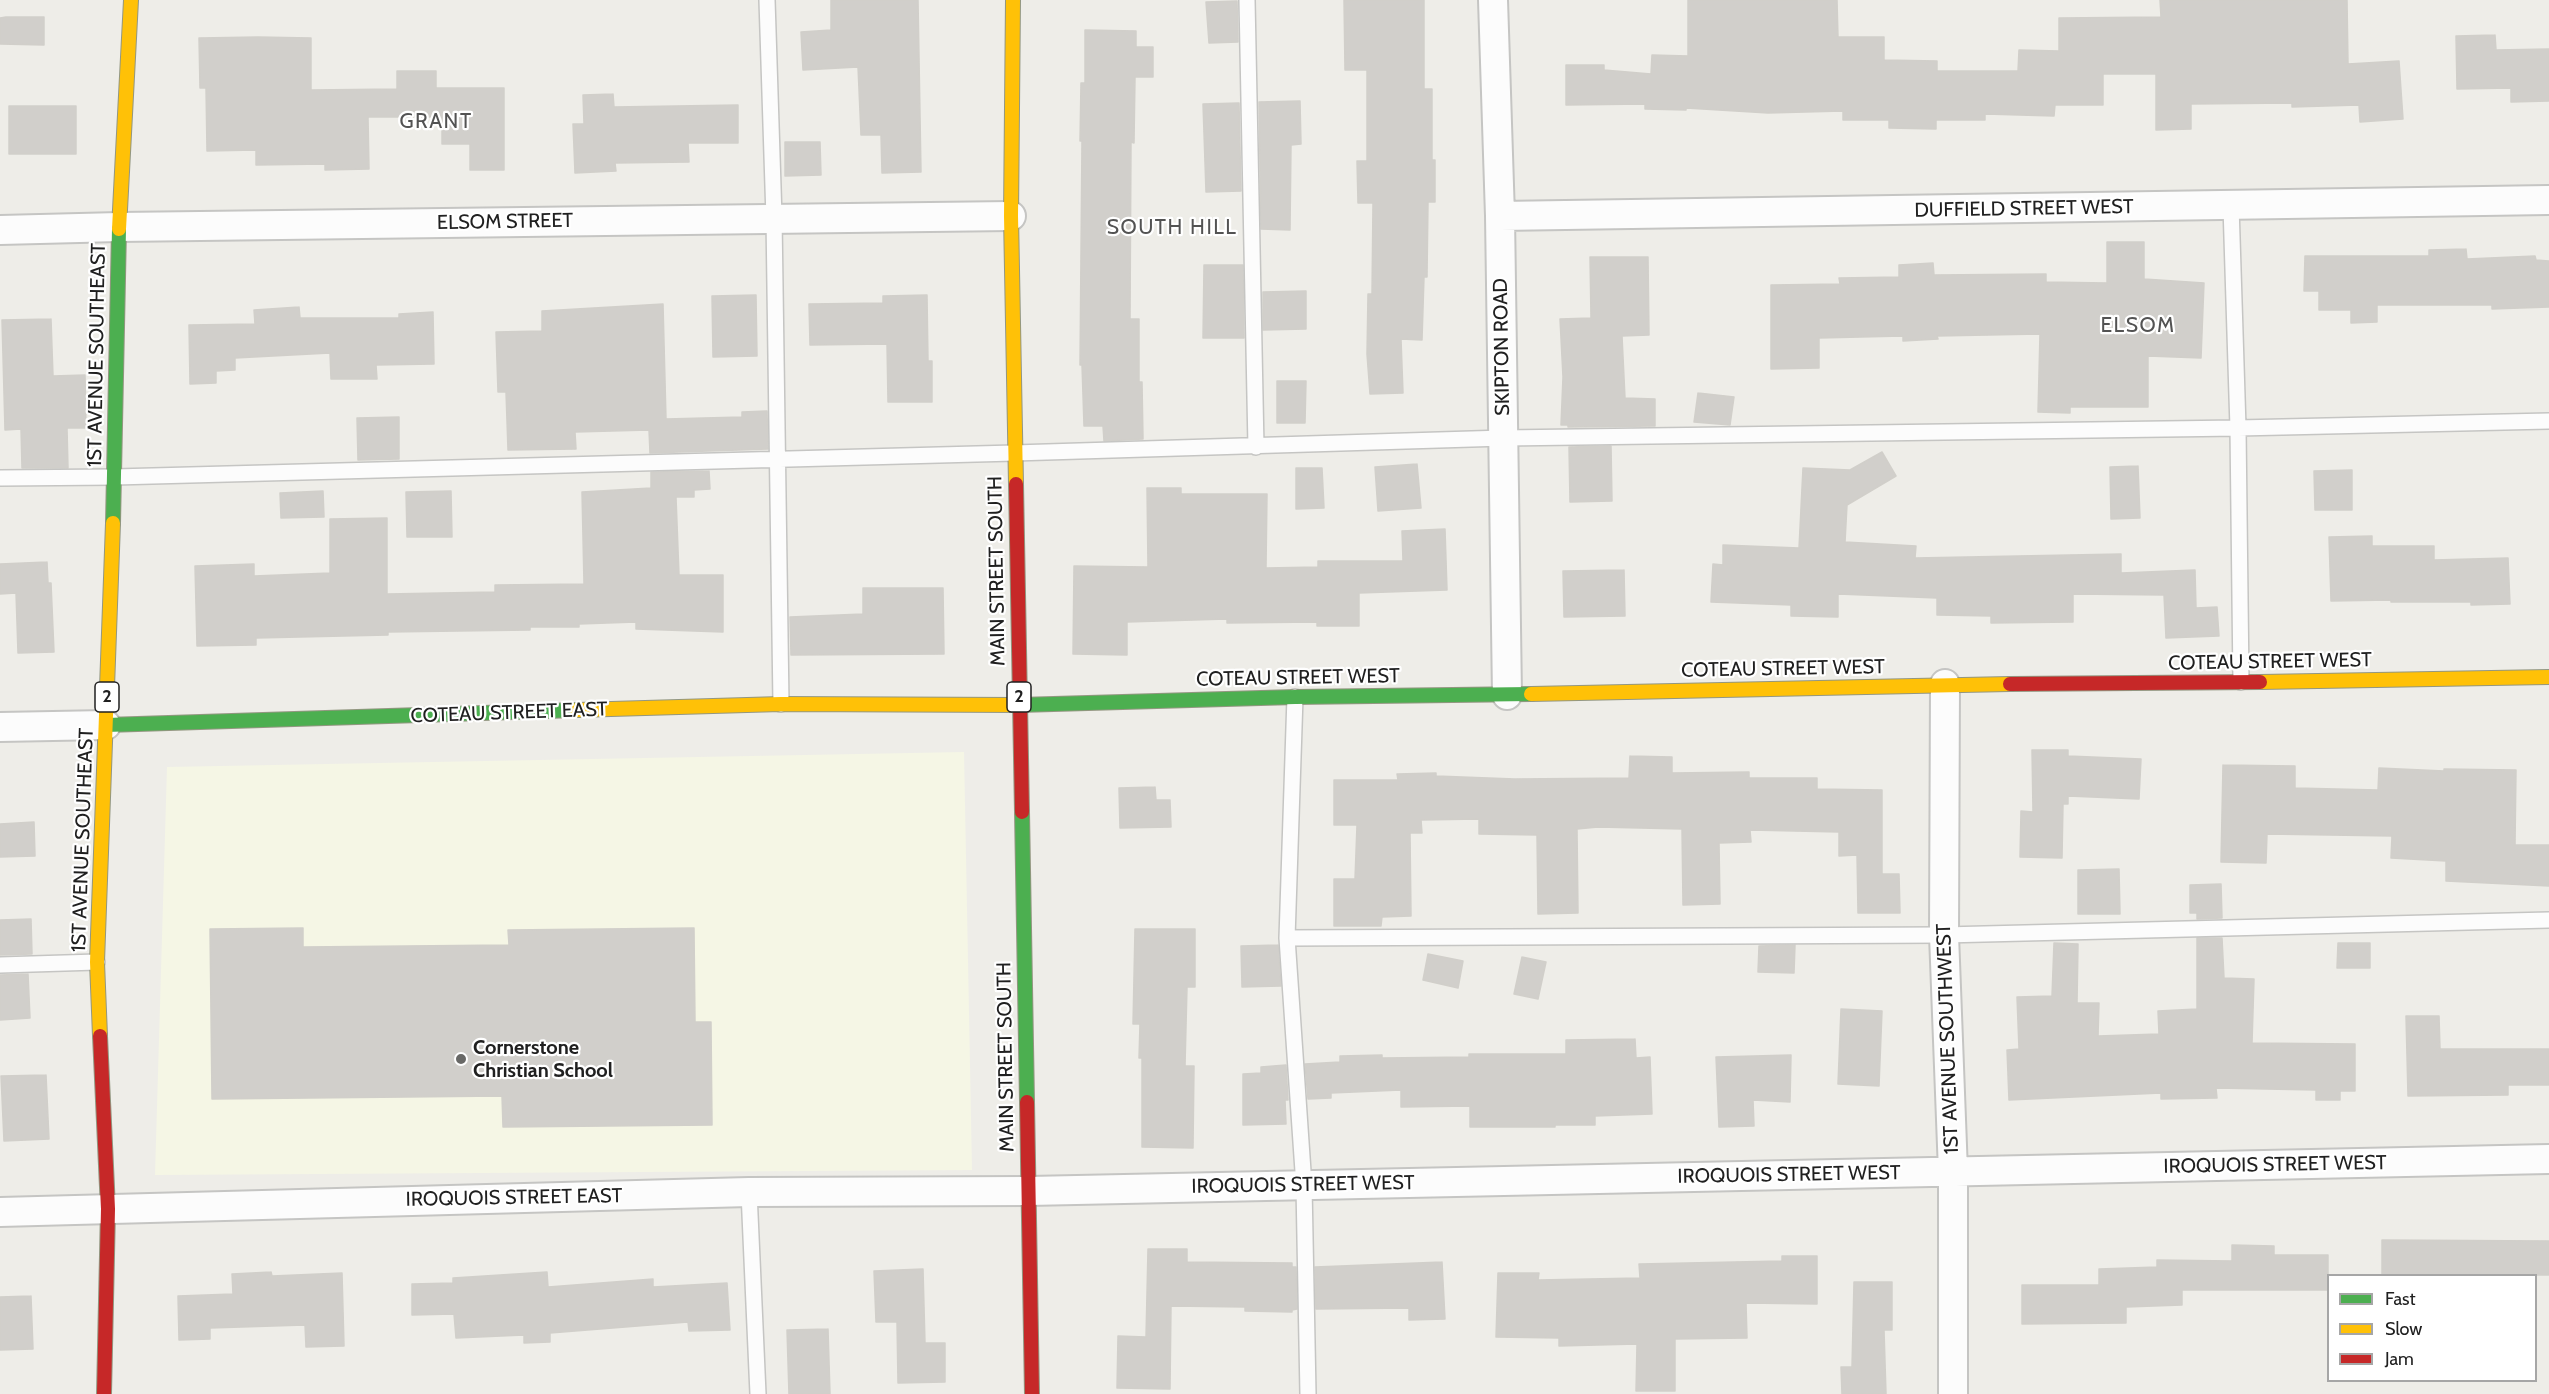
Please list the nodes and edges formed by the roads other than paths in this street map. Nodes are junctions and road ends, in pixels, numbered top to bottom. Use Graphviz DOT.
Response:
graph roads {
  1 [pos="131,0"];
  2 [pos="767,0"];
  3 [pos="1013,0"];
  4 [pos="1247,0"];
  5 [pos="1494,0"];
  6 [pos="2549,200"];
  7 [pos="2231,206"];
  8 [pos="1011,216"];
  9 [pos="1500,216"];
  10 [pos="774,218"];
  11 [pos="119,227"];
  12 [pos="0,231"];
  13 [pos="2549,422"];
  14 [pos="2238,428"];
  15 [pos="1504,438"];
  16 [pos="1257,447"];
  17 [pos="1014,453"];
  18 [pos="778,459"];
  19 [pos="115,477"];
  20 [pos="0,478"];
  21 [pos="2549,676"];
  22 [pos="2241,682"];
  23 [pos="1945,684"];
  24 [pos="1507,694"];
  25 [pos="1295,697"];
  26 [pos="781,704"];
  27 [pos="1019,705"];
  28 [pos="106,725"];
  29 [pos="0,727"];
  30 [pos="2549,920"];
  31 [pos="1944,935"];
  32 [pos="1287,938"];
  33 [pos="98,962"];
  34 [pos="0,965"];
  35 [pos="2549,1159"];
  36 [pos="1953,1172"];
  37 [pos="1304,1186"];
  38 [pos="1029,1191"];
  39 [pos="749,1192"];
  40 [pos="108,1209"];
  41 [pos="0,1212"];
  42 [pos="104,1394"];
  43 [pos="758,1394"];
  44 [pos="1032,1394"];
  45 [pos="1308,1394"];
  46 [pos="1953,1394"];
  1 -- 11 [label="main road, 1ST AVENUE SOUTHEAST / 2"];
  2 -- 10 [label="lane"];
  3 -- 8 [label="main road, MAIN STREET SOUTH / 2"];
  4 -- 16 [label="lane"];
  5 -- 9 [label="street, SKIPTON ROAD"];
  6 -- 7 [label="street, DUFFIELD STREET WEST"];
  7 -- 9 [label="street, DUFFIELD STREET WEST"];
  7 -- 14 [label="lane"];
  8 -- 10 [label="street, ELSOM STREET"];
  8 -- 17 [label="main road, MAIN STREET SOUTH / 2"];
  9 -- 15 [label="street, SKIPTON ROAD"];
  10 -- 11 [label="street, ELSOM STREET"];
  10 -- 18 [label="lane"];
  11 -- 12 [label="street, ELSOM STREET"];
  11 -- 19 [label="main road, 1ST AVENUE SOUTHEAST / 2"];
  13 -- 14 [label="lane"];
  14 -- 15 [label="lane"];
  14 -- 22 [label="lane"];
  15 -- 16 [label="lane"];
  15 -- 24 [label="street, SKIPTON ROAD"];
  16 -- 17 [label="lane"];
  17 -- 18 [label="lane"];
  17 -- 27 [label="main road, MAIN STREET SOUTH / 2"];
  18 -- 19 [label="lane"];
  18 -- 26 [label="lane"];
  19 -- 20 [label="lane"];
  19 -- 28 [label="main road, 1ST AVENUE SOUTHEAST / 2"];
  21 -- 22 [label="main road, COTEAU STREET WEST"];
  22 -- 23 [label="main road, COTEAU STREET WEST"];
  23 -- 24 [label="main road, COTEAU STREET WEST"];
  23 -- 31 [label="street, 1ST AVENUE SOUTHWEST"];
  24 -- 25 [label="main road, COTEAU STREET WEST"];
  25 -- 27 [label="main road, COTEAU STREET WEST"];
  25 -- 32 [label="lane"];
  26 -- 27 [label="main road, COTEAU STREET EAST"];
  26 -- 28 [label="main road, COTEAU STREET EAST"];
  27 -- 38 [label="main road, MAIN STREET SOUTH / 2"];
  28 -- 29 [label="street, COTEAU STREET EAST"];
  28 -- 33 [label="main road, 1ST AVENUE SOUTHEAST / 2"];
  30 -- 31 [label="lane"];
  31 -- 32 [label="lane"];
  31 -- 36 [label="street, 1ST AVENUE SOUTHWEST"];
  32 -- 37 [label="lane"];
  33 -- 34 [label="lane"];
  33 -- 40 [label="main road, 1ST AVENUE SOUTHEAST / 2"];
  35 -- 36 [label="street, IROQUOIS STREET WEST"];
  36 -- 37 [label="street, IROQUOIS STREET WEST"];
  36 -- 46 [label="street, 1ST AVENUE SOUTHWEST"];
  37 -- 38 [label="street, IROQUOIS STREET WEST"];
  37 -- 45 [label="lane"];
  38 -- 39 [label="street, IROQUOIS STREET EAST"];
  38 -- 44 [label="main road, MAIN STREET SOUTH / 2"];
  39 -- 40 [label="street, IROQUOIS STREET EAST"];
  39 -- 43 [label="lane"];
  40 -- 41 [label="street, IROQUOIS STREET EAST"];
  40 -- 42 [label="main road, 1ST AVENUE SOUTHEAST / 2"];
}
